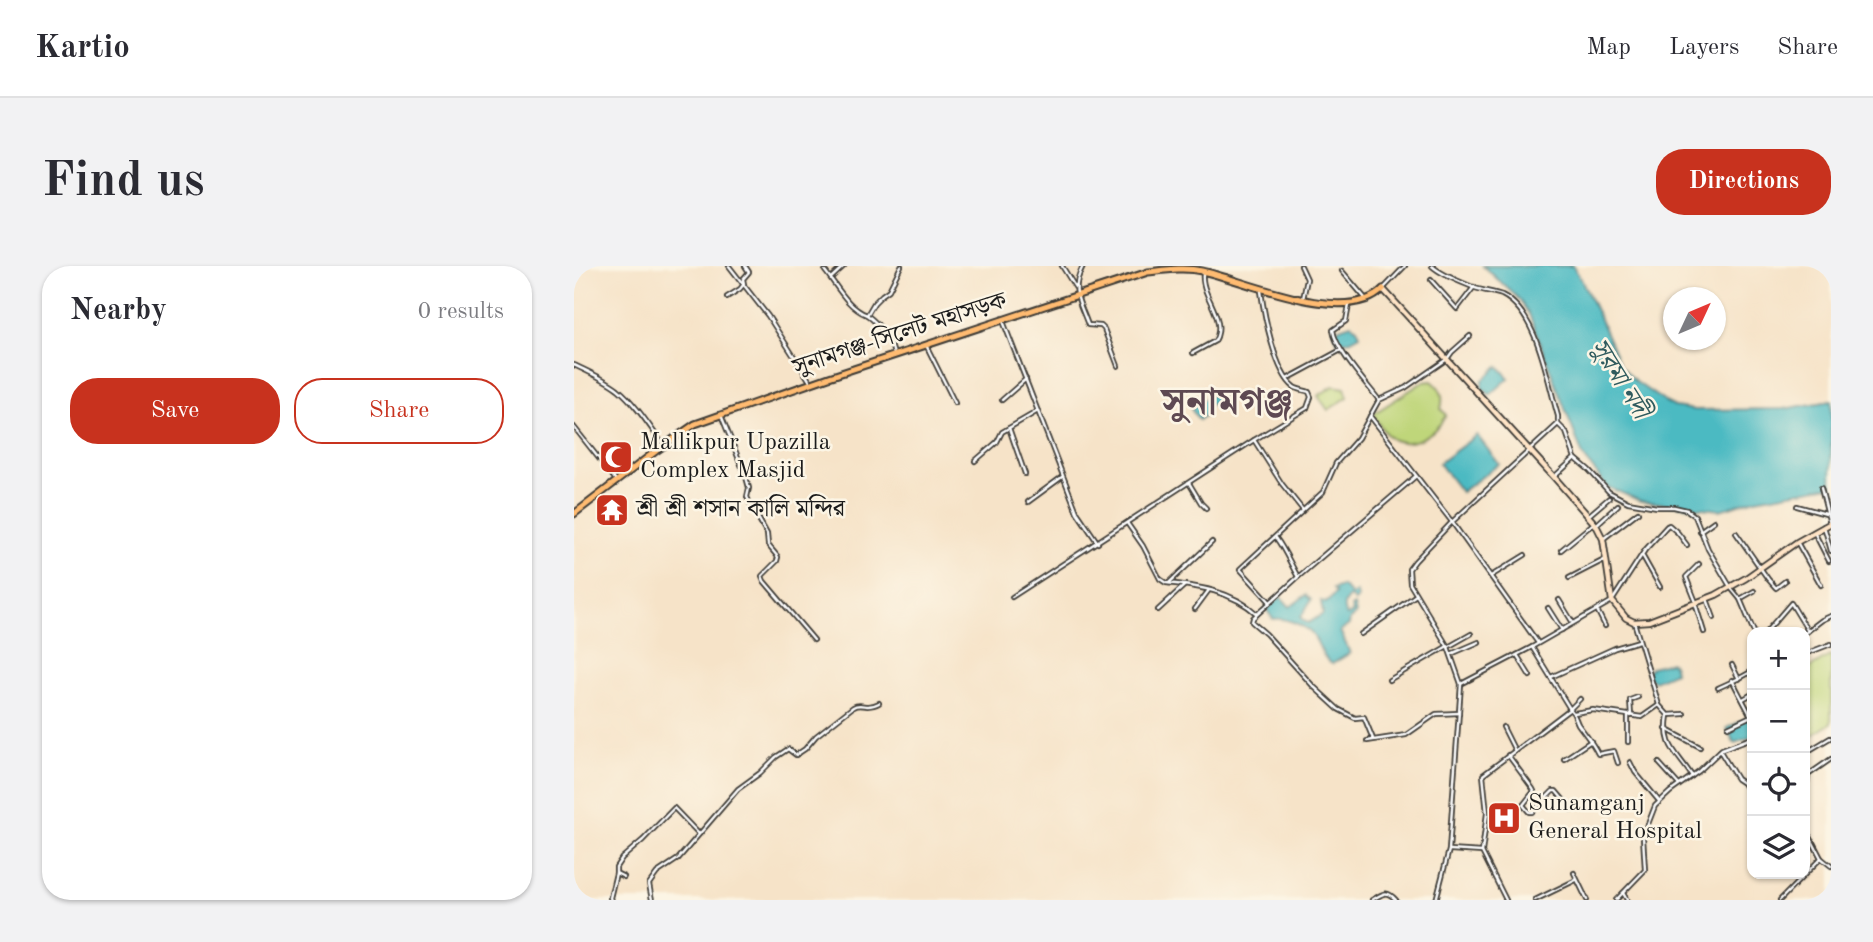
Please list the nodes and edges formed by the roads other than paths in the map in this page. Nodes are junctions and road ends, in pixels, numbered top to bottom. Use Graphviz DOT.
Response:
graph roads {
  1 [pos="729,266"];
  2 [pos="745,266"];
  3 [pos="844,266"];
  4 [pos="901,266"];
  5 [pos="1062,266"];
  6 [pos="1083,266"];
  7 [pos="1301,266"];
  8 [pos="1405,266"];
  9 [pos="1432,266"];
  10 [pos="1179,267"];
  11 [pos="1200,269"];
  12 [pos="825,271"];
  13 [pos="1342,271"];
  14 [pos="831,278"];
  15 [pos="1431,280"];
  16 [pos="744,285"];
  17 [pos="1075,287"];
  18 [pos="1475,287"];
  19 [pos="1261,288"];
  20 [pos="1383,289"];
  21 [pos="1077,295"];
  22 [pos="727,297"];
  23 [pos="1303,299"];
  24 [pos="1367,301"];
  25 [pos="1349,305"];
  26 [pos="867,315"];
  27 [pos="1003,319"];
  28 [pos="1470,336"];
  29 [pos="926,345"];
  30 [pos="1341,350"];
  31 [pos="1193,353"];
  32 [pos="895,356"];
  33 [pos="1447,359"];
  34 [pos="574,365"];
  35 [pos="1118,366"];
  36 [pos="1026,379"];
  37 [pos="1287,379"];
  38 [pos="810,383"];
  39 [pos="1002,400"];
  40 [pos="1379,400"];
  41 [pos="956,403"];
  42 [pos="1038,411"];
  43 [pos="721,415"];
  44 [pos="1370,416"];
  45 [pos="1558,424"];
  46 [pos="574,427"];
  47 [pos="1009,428"];
  48 [pos="1254,440"];
  49 [pos="664,446"];
  50 [pos="1530,450"];
  51 [pos="1575,458"];
  52 [pos="975,461"];
  53 [pos="1025,474"];
  54 [pos="1064,476"];
  55 [pos="1416,476"];
  56 [pos="1554,477"];
  57 [pos="617,481"];
  58 [pos="1189,483"];
  59 [pos="1821,488"];
  60 [pos="1609,498"];
  61 [pos="1028,502"];
  62 [pos="1618,505"];
  63 [pos="1797,506"];
  64 [pos="1206,508"];
  65 [pos="1303,509"];
  66 [pos="1637,512"];
  67 [pos="574,514"];
  68 [pos="1826,514"];
  69 [pos="1588,516"];
  70 [pos="1714,521"];
  71 [pos="1452,522"];
  72 [pos="1127,523"];
  73 [pos="1595,524"];
  74 [pos="1828,524"];
  75 [pos="1700,531"];
  76 [pos="1814,532"];
  77 [pos="1735,533"];
  78 [pos="1275,537"];
  79 [pos="1604,540"];
  80 [pos="1098,542"];
  81 [pos="1212,542"];
  82 [pos="1797,542"];
  83 [pos="1687,545"];
  84 [pos="1560,550"];
  85 [pos="1831,551"];
  86 [pos="1525,555"];
  87 [pos="1642,555"];
  88 [pos="1606,559"];
  89 [pos="1829,561"];
  90 [pos="1699,564"];
  91 [pos="1760,568"];
  92 [pos="1491,576"];
  93 [pos="1298,577"];
  94 [pos="1569,578"];
  95 [pos="1785,580"];
  96 [pos="1170,583"];
  97 [pos="1185,585"];
  98 [pos="1821,585"];
  99 [pos="1660,587"];
  100 [pos="1731,588"];
  101 [pos="1209,590"];
  102 [pos="1754,591"];
  103 [pos="1416,595"];
  104 [pos="1012,597"];
  105 [pos="1707,599"];
  106 [pos="1740,599"];
  107 [pos="1559,600"];
  108 [pos="1612,601"];
  109 [pos="1270,602"];
  110 [pos="1696,603"];
  111 [pos="1548,608"];
  112 [pos="1195,609"];
  113 [pos="1158,610"];
  114 [pos="1597,610"];
  115 [pos="1256,614"];
  116 [pos="1831,616"];
  117 [pos="1714,618"];
  118 [pos="1634,622"];
  119 [pos="1573,623"];
  120 [pos="1605,626"];
  121 [pos="1752,627"];
  122 [pos="1770,627"];
  123 [pos="1804,627"];
  124 [pos="1562,630"];
  125 [pos="1810,630"];
  126 [pos="1704,632"];
  127 [pos="1361,634"];
  128 [pos="1471,634"];
  129 [pos="814,640"];
  130 [pos="1639,641"];
  131 [pos="1479,642"];
  132 [pos="1538,643"];
  133 [pos="1831,644"];
  134 [pos="1447,647"];
  135 [pos="1532,647"];
  136 [pos="1810,652"];
  137 [pos="1451,654"];
  138 [pos="1517,655"];
  139 [pos="1732,665"];
  140 [pos="1747,674"];
  141 [pos="1530,676"];
  142 [pos="1551,677"];
  143 [pos="1739,679"];
  144 [pos="1389,680"];
  145 [pos="1732,680"];
  146 [pos="1461,684"];
  147 [pos="1718,688"];
  148 [pos="1638,696"];
  149 [pos="1747,696"];
  150 [pos="1580,699"];
  151 [pos="1741,699"];
  152 [pos="879,703"];
  153 [pos="1659,705"];
  154 [pos="1570,709"];
  155 [pos="1747,709"];
  156 [pos="1459,713"];
  157 [pos="1574,713"];
  158 [pos="1684,714"];
  159 [pos="1668,715"];
  160 [pos="1629,716"];
  161 [pos="1747,718"];
  162 [pos="1503,727"];
  163 [pos="1727,727"];
  164 [pos="1666,729"];
  165 [pos="1830,738"];
  166 [pos="1373,739"];
  167 [pos="1747,740"];
  168 [pos="1367,741"];
  169 [pos="1591,741"];
  170 [pos="1628,742"];
  171 [pos="1700,747"];
  172 [pos="1810,750"];
  173 [pos="1515,751"];
  174 [pos="1720,751"];
  175 [pos="1508,755"];
  176 [pos="1564,759"];
  177 [pos="1831,760"];
  178 [pos="1630,762"];
  179 [pos="1618,763"];
  180 [pos="1659,763"];
  181 [pos="1810,774"];
  182 [pos="1692,776"];
  183 [pos="1679,785"];
  184 [pos="1747,790"];
  185 [pos="1660,802"];
  186 [pos="1572,810"];
  187 [pos="699,834"];
  188 [pos="1810,837"];
  189 [pos="1449,850"];
  190 [pos="1482,852"];
  191 [pos="1821,858"];
  192 [pos="1831,866"];
  193 [pos="616,873"];
  194 [pos="1574,873"];
  195 [pos="624,877"];
  196 [pos="1576,880"];
  197 [pos="1623,892"];
  198 [pos="611,900"];
  199 [pos="652,900"];
  200 [pos="1372,900"];
  201 [pos="1396,900"];
  202 [pos="1436,900"];
  203 [pos="1506,900"];
  204 [pos="1535,900"];
  205 [pos="1587,900"];
  206 [pos="1616,900"];
  207 [pos="1628,900"];
  208 [pos="1780,900"];
  1 -- 16 [label="street"];
  2 -- 16 [label="street"];
  3 -- 14 [label="street"];
  4 -- 26 [label="street"];
  5 -- 17 [label="street"];
  6 -- 17 [label="street"];
  7 -- 23 [label="street"];
  8 -- 20 [label="street"];
  9 -- 18 [label="street"];
  10 -- 11 [label="main road, সুনামগঞ্জ-সিলেট মহাসড়ক"];
  10 -- 21 [label="main road, সুনামগঞ্জ-সিলেট মহাসড়ক"];
  11 -- 19 [label="main road, সুনামগঞ্জ-সিলেট মহাসড়ক"];
  11 -- 31 [label="street"];
  12 -- 14 [label="street"];
  13 -- 24 [label="street"];
  14 -- 26 [label="street"];
  15 -- 18 [label="street"];
  16 -- 22 [label="street"];
  16 -- 38 [label="street"];
  17 -- 21 [label="street"];
  18 -- 45 [label="street"];
  19 -- 23 [label="main road, সুনামগঞ্জ-সিলেট মহাসড়ক"];
  19 -- 37 [label="street"];
  20 -- 24 [label="main road, সুনামগঞ্জ-সিলেট মহাসড়ক"];
  20 -- 33 [label="main road"];
  21 -- 27 [label="main road, সুনামগঞ্জ-সিলেট মহাসড়ক"];
  21 -- 35 [label="street"];
  23 -- 25 [label="main road, সুনামগঞ্জ-সিলেট মহাসড়ক"];
  24 -- 25 [label="main road, সুনামগঞ্জ-সিলেট মহাসড়ক"];
  25 -- 30 [label="street"];
  26 -- 32 [label="street"];
  27 -- 29 [label="main road, সুনামগঞ্জ-সিলেট মহাসড়ক"];
  27 -- 36 [label="street"];
  28 -- 33 [label="street"];
  29 -- 32 [label="main road, সুনামগঞ্জ-সিলেট মহাসড়ক"];
  29 -- 41 [label="street"];
  30 -- 37 [label="street"];
  30 -- 40 [label="street"];
  32 -- 38 [label="main road, সুনামগঞ্জ-সিলেট মহাসড়ক"];
  33 -- 40 [label="street"];
  33 -- 50 [label="main road"];
  34 -- 49 [label="street"];
  36 -- 39 [label="street"];
  36 -- 42 [label="street"];
  37 -- 48 [label="street"];
  38 -- 43 [label="main road, সুনামগঞ্জ-সিলেট মহাসড়ক"];
  40 -- 44 [label="street"];
  42 -- 47 [label="street"];
  42 -- 54 [label="street"];
  43 -- 49 [label="main road, সুনামগঞ্জ-সিলেট মহাসড়ক"];
  43 -- 129 [label="street"];
  44 -- 55 [label="street"];
  44 -- 65 [label="street"];
  45 -- 50 [label="street"];
  45 -- 51 [label="street"];
  46 -- 57 [label="street"];
  47 -- 52 [label="street"];
  47 -- 53 [label="street"];
  48 -- 58 [label="street"];
  48 -- 65 [label="street"];
  49 -- 57 [label="main road, সুনামগঞ্জ-সিলেট মহাসড়ক"];
  50 -- 56 [label="main road"];
  50 -- 71 [label="street"];
  51 -- 56 [label="street"];
  51 -- 75 [label="street"];
  54 -- 61 [label="street"];
  54 -- 80 [label="street"];
  55 -- 71 [label="street"];
  55 -- 93 [label="street"];
  56 -- 69 [label="main road"];
  57 -- 67 [label="main road, সুনামগঞ্জ-সিলেট মহাসড়ক"];
  58 -- 64 [label="street"];
  58 -- 72 [label="street"];
  59 -- 68 [label="street"];
  60 -- 69 [label="street"];
  62 -- 73 [label="street"];
  63 -- 68 [label="street"];
  65 -- 78 [label="street"];
  66 -- 79 [label="street"];
  68 -- 74 [label="street"];
  69 -- 73 [label="main road"];
  70 -- 75 [label="street"];
  71 -- 92 [label="street"];
  71 -- 103 [label="street"];
  72 -- 80 [label="street"];
  72 -- 96 [label="street"];
  73 -- 79 [label="main road"];
  73 -- 84 [label="street"];
  74 -- 76 [label="main road"];
  74 -- 85 [label="street"];
  75 -- 100 [label="street"];
  76 -- 82 [label="main road"];
  76 -- 89 [label="street"];
  77 -- 91 [label="street"];
  78 -- 93 [label="street"];
  78 -- 109 [label="street"];
  79 -- 88 [label="main road"];
  80 -- 104 [label="street"];
  81 -- 96 [label="street"];
  82 -- 91 [label="main road"];
  82 -- 98 [label="street"];
  83 -- 87 [label="street"];
  86 -- 92 [label="street"];
  87 -- 99 [label="street"];
  87 -- 108 [label="street"];
  88 -- 94 [label="street"];
  88 -- 108 [label="main road"];
  90 -- 110 [label="street"];
  91 -- 95 [label="street"];
  91 -- 100 [label="main road"];
  92 -- 132 [label="street"];
  93 -- 109 [label="street"];
  96 -- 97 [label="street"];
  97 -- 101 [label="street"];
  97 -- 113 [label="street"];
  100 -- 105 [label="main road"];
  100 -- 106 [label="street"];
  101 -- 112 [label="street"];
  101 -- 115 [label="street"];
  102 -- 106 [label="street"];
  103 -- 127 [label="street"];
  103 -- 134 [label="street"];
  105 -- 110 [label="main road"];
  105 -- 117 [label="street"];
  106 -- 121 [label="street"];
  107 -- 119 [label="street"];
  108 -- 114 [label="street"];
  108 -- 118 [label="main road"];
  109 -- 115 [label="street"];
  110 -- 118 [label="main road"];
  110 -- 126 [label="street"];
  111 -- 124 [label="street"];
  114 -- 119 [label="street"];
  114 -- 120 [label="street"];
  115 -- 166 [label="street"];
  116 -- 125 [label="street"];
  118 -- 130 [label="street"];
  119 -- 124 [label="street"];
  122 -- 123 [label="street"];
  124 -- 132 [label="street"];
  128 -- 134 [label="street"];
  130 -- 142 [label="street"];
  130 -- 153 [label="street"];
  131 -- 137 [label="street"];
  132 -- 135 [label="street"];
  133 -- 136 [label="street"];
  134 -- 137 [label="street"];
  134 -- 144 [label="street"];
  135 -- 138 [label="street"];
  135 -- 142 [label="street"];
  137 -- 146 [label="street"];
  138 -- 141 [label="street"];
  138 -- 146 [label="street"];
  139 -- 143 [label="street"];
  140 -- 143 [label="street"];
  142 -- 154 [label="street"];
  143 -- 145 [label="street"];
  145 -- 147 [label="street"];
  145 -- 151 [label="street"];
  146 -- 156 [label="street"];
  148 -- 160 [label="street"];
  149 -- 151 [label="street"];
  150 -- 154 [label="street"];
  151 -- 155 [label="street"];
  152 -- 187 [label="street"];
  153 -- 159 [label="street"];
  153 -- 160 [label="street"];
  154 -- 157 [label="street"];
  154 -- 173 [label="street"];
  156 -- 166 [label="street"];
  156 -- 189 [label="street"];
  157 -- 160 [label="street"];
  157 -- 169 [label="street"];
  158 -- 159 [label="street"];
  159 -- 164 [label="street"];
  160 -- 170 [label="street"];
  161 -- 163 [label="street"];
  162 -- 173 [label="street"];
  164 -- 171 [label="street"];
  164 -- 182 [label="street"];
  165 -- 172 [label="street"];
  166 -- 168 [label="street"];
  167 -- 174 [label="street"];
  169 -- 176 [label="street"];
  169 -- 179 [label="street"];
  173 -- 175 [label="street"];
  174 -- 182 [label="street"];
  174 -- 184 [label="street"];
  175 -- 186 [label="street"];
  175 -- 190 [label="street"];
  177 -- 181 [label="street"];
  178 -- 185 [label="street"];
  180 -- 183 [label="street"];
  182 -- 183 [label="street"];
  183 -- 185 [label="street"];
  185 -- 197 [label="street"];
  187 -- 193 [label="street"];
  187 -- 199 [label="street"];
  188 -- 191 [label="street"];
  189 -- 190 [label="street"];
  189 -- 202 [label="street"];
  190 -- 203 [label="street"];
  191 -- 192 [label="street"];
  191 -- 208 [label="street"];
  193 -- 195 [label="street"];
  193 -- 198 [label="street"];
  194 -- 196 [label="street"];
  196 -- 204 [label="street"];
  196 -- 205 [label="street"];
  197 -- 206 [label="street"];
  197 -- 207 [label="street"];
  200 -- 201 [label="street"];
}
